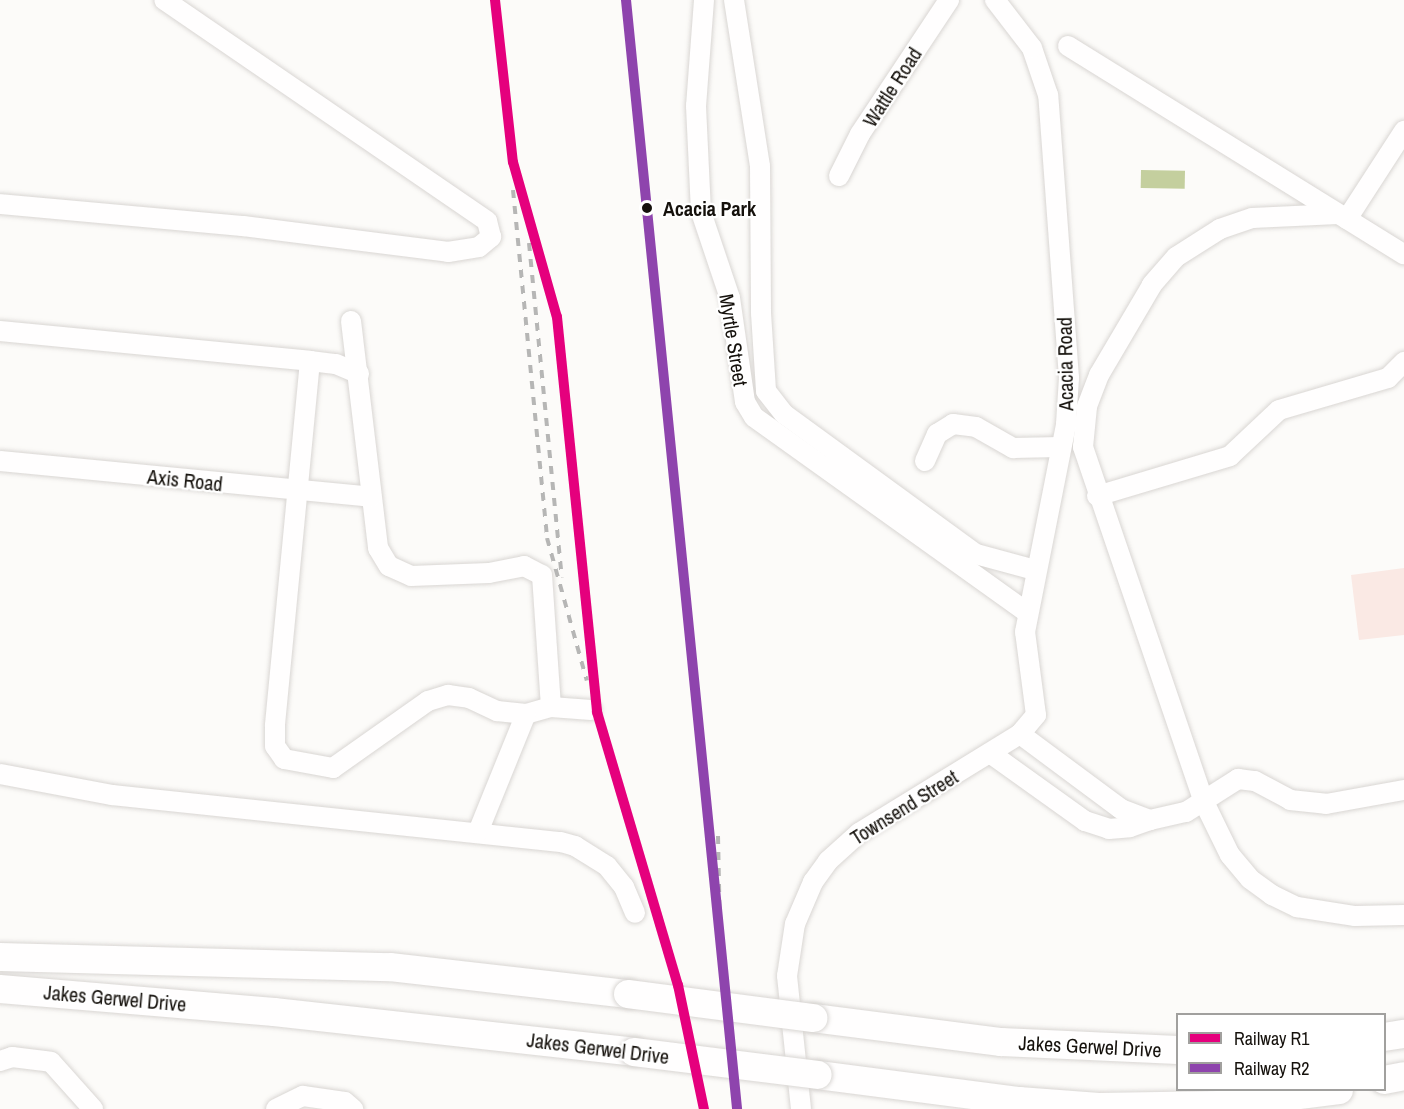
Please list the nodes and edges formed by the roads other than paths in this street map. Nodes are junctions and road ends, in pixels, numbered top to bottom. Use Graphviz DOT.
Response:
graph roads {
  1 [pos="164,0"];
  2 [pos="704,0"];
  3 [pos="734,0"];
  4 [pos="949,0"];
  5 [pos="994,0"];
  6 [pos="1068,46"];
  7 [pos="1404,130"];
  8 [pos="839,176"];
  9 [pos="0,204"];
  10 [pos="1342,217"];
  11 [pos="1404,254"];
  12 [pos="351,321"];
  13 [pos="0,332"];
  14 [pos="310,361"];
  15 [pos="1404,362"];
  16 [pos="359,374"];
  17 [pos="1060,447"];
  18 [pos="926,460"];
  19 [pos="0,461"];
  20 [pos="298,491"];
  21 [pos="1097,496"];
  22 [pos="371,497"];
  23 [pos="1035,570"];
  24 [pos="1028,613"];
  25 [pos="551,707"];
  26 [pos="591,710"];
  27 [pos="526,714"];
  28 [pos="1020,734"];
  29 [pos="990,753"];
  30 [pos="0,774"];
  31 [pos="1404,790"];
  32 [pos="1203,800"];
  33 [pos="1149,820"];
  34 [pos="478,832"];
  35 [pos="635,913"];
  36 [pos="1404,915"];
  37 [pos="0,957"];
  38 [pos="0,989"];
  39 [pos="1404,1034"];
  40 [pos="1386,1037"];
  41 [pos="1176,1050"];
  42 [pos="0,1061"];
  43 [pos="1404,1076"];
  44 [pos="1386,1080"];
  45 [pos="1324,1091"];
  46 [pos="93,1109"];
  47 [pos="276,1109"];
  48 [pos="353,1109"];
  49 [pos="801,1109"];
  1 -- 9 [label="street"];
  2 -- 24 [label="street, Myrtle Street"];
  3 -- 23 [label="street"];
  4 -- 8 [label="street, Wattle Road"];
  5 -- 17 [label="street, Acacia Road"];
  6 -- 10 [label="street"];
  7 -- 10 [label="street"];
  10 -- 11 [label="street"];
  10 -- 21 [label="street"];
  12 -- 16 [label="street"];
  13 -- 14 [label="street"];
  14 -- 16 [label="street"];
  14 -- 20 [label="street"];
  15 -- 21 [label="street"];
  16 -- 22 [label="street"];
  17 -- 18 [label="street"];
  17 -- 23 [label="street, Acacia Road"];
  19 -- 20 [label="street, Axis Road"];
  20 -- 22 [label="street, Axis Road"];
  20 -- 27 [label="street"];
  21 -- 32 [label="street"];
  22 -- 25 [label="street"];
  23 -- 24 [label="street, Acacia Road"];
  24 -- 28 [label="street, Acacia Road"];
  25 -- 26 [label="street"];
  25 -- 27 [label="street"];
  27 -- 34 [label="street"];
  28 -- 29 [label="street, Townsend Street"];
  28 -- 33 [label="street"];
  29 -- 33 [label="street"];
  29 -- 49 [label="street, Townsend Street"];
  30 -- 34 [label="street"];
  31 -- 32 [label="street"];
  32 -- 33 [label="street"];
  32 -- 36 [label="street"];
  34 -- 35 [label="street"];
  37 -- 41 [label="highway, Jakes Gerwel Drive, bridge"];
  38 -- 45 [label="highway, Jakes Gerwel Drive, bridge"];
  39 -- 40 [label="highway"];
  42 -- 46 [label="street"];
  43 -- 44 [label="highway"];
  47 -- 48 [label="street"];
}
